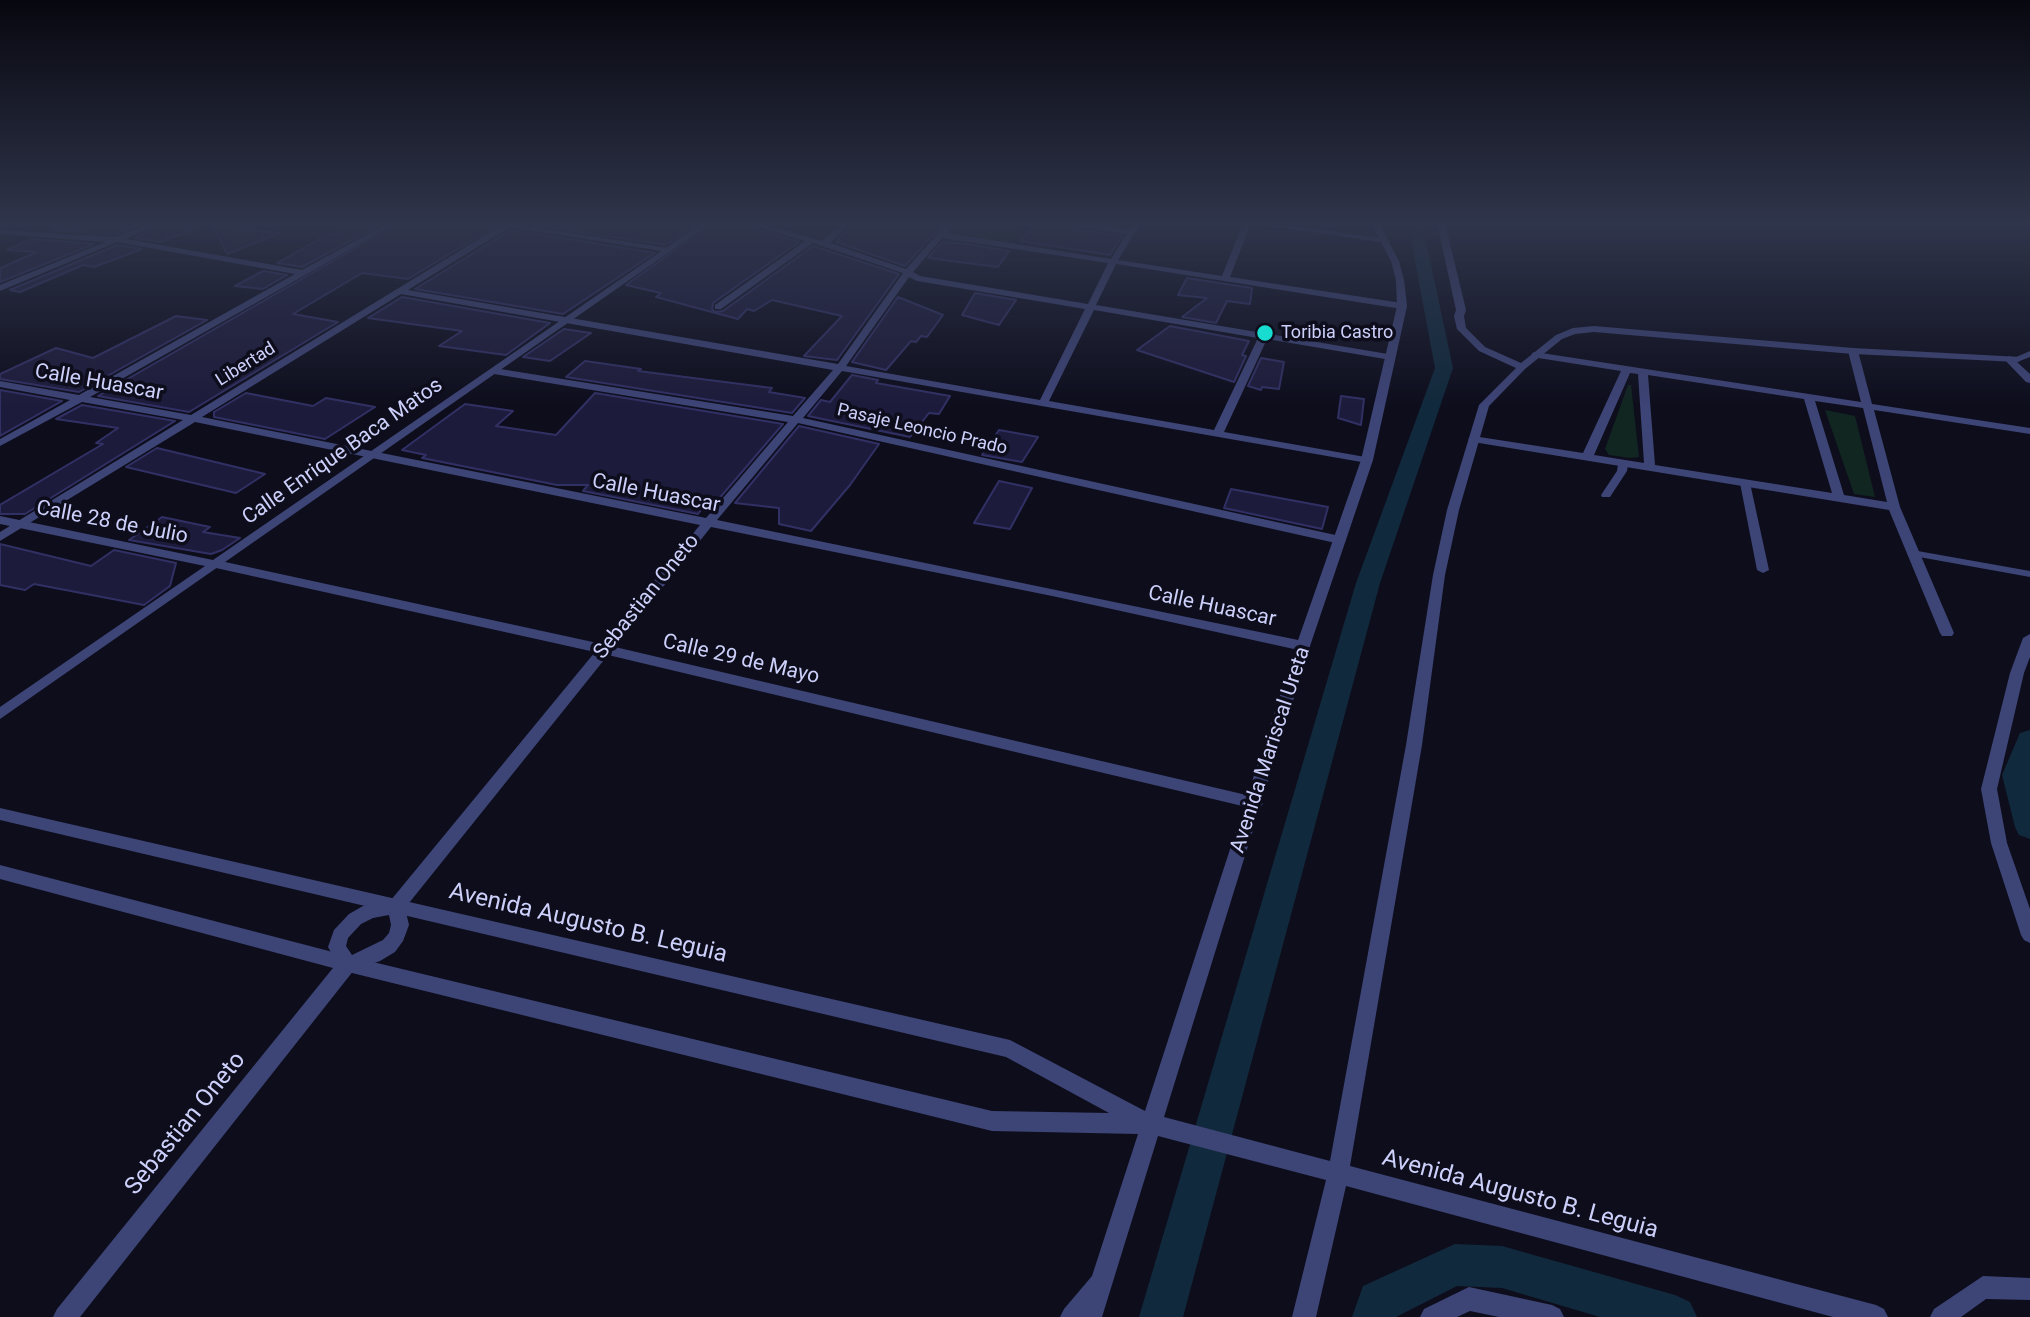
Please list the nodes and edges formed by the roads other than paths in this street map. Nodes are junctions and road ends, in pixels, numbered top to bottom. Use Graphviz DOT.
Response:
graph roads {
  1 [pos="281,284"];
  2 [pos="409,284"];
  3 [pos="618,284"];
  4 [pos="750,284"];
  5 [pos="899,284"];
  6 [pos="954,284"];
  7 [pos="1104,284"];
  8 [pos="1261,284"];
  9 [pos="1400,284"];
  10 [pos="1455,284"];
  11 [pos="400,290"];
  12 [pos="1402,306"];
  13 [pos="718,307"];
  14 [pos="1093,309"];
  15 [pos="567,320"];
  16 [pos="1264,336"];
  17 [pos="1853,351"];
  18 [pos="2030,354"];
  19 [pos="1535,355"];
  20 [pos="1391,357"];
  21 [pos="2014,359"];
  22 [pos="1522,367"];
  23 [pos="840,368"];
  24 [pos="1627,369"];
  25 [pos="494,371"];
  26 [pos="1643,372"];
  27 [pos="2030,380"];
  28 [pos="0,384"];
  29 [pos="1808,396"];
  30 [pos="75,400"];
  31 [pos="1043,404"];
  32 [pos="1866,405"];
  33 [pos="192,418"];
  34 [pos="797,420"];
  35 [pos="2030,431"];
  36 [pos="1218,434"];
  37 [pos="1473,439"];
  38 [pos="0,443"];
  39 [pos="370,456"];
  40 [pos="1587,458"];
  41 [pos="1367,460"];
  42 [pos="1623,464"];
  43 [pos="1650,468"];
  44 [pos="1745,484"];
  45 [pos="1606,495"];
  46 [pos="1839,498"];
  47 [pos="1894,507"];
  48 [pos="0,520"];
  49 [pos="21,524"];
  50 [pos="707,524"];
  51 [pos="0,537"];
  52 [pos="1340,540"];
  53 [pos="1912,553"];
  54 [pos="216,564"];
  55 [pos="1763,570"];
  56 [pos="2030,574"];
  57 [pos="1947,633"];
  58 [pos="2030,638"];
  59 [pos="1303,646"];
  60 [pos="604,649"];
  61 [pos="0,714"];
  62 [pos="1255,803"];
  63 [pos="0,814"];
  64 [pos="0,872"];
  65 [pos="396,906"];
  66 [pos="2030,935"];
  67 [pos="348,964"];
  68 [pos="1150,1124"];
  69 [pos="1338,1173"];
  70 [pos="1104,1276"];
  71 [pos="2030,1289"];
  72 [pos="65,1317"];
  73 [pos="1072,1317"];
  74 [pos="1090,1317"];
  75 [pos="1304,1317"];
  76 [pos="1432,1317"];
  77 [pos="1552,1317"];
  78 [pos="1876,1317"];
  79 [pos="1941,1317"];
  1 -- 30 [label="street"];
  2 -- 11 [label="street, Libertad"];
  3 -- 15 [label="street, Calle Enrique Baca Matos"];
  4 -- 13 [label="street"];
  5 -- 23 [label="street, Sebastian Oneto"];
  6 -- 14 [label="street"];
  7 -- 14 [label="street"];
  8 -- 12 [label="street"];
  9 -- 12 [label="street, Avenida Mariscal Ureta"];
  10 -- 22 [label="street"];
  11 -- 15 [label="street"];
  11 -- 33 [label="street, Libertad"];
  12 -- 20 [label="street, Avenida Mariscal Ureta"];
  14 -- 16 [label="street"];
  14 -- 31 [label="street"];
  15 -- 23 [label="street"];
  15 -- 25 [label="street, Calle Enrique Baca Matos"];
  16 -- 20 [label="street"];
  16 -- 36 [label="street"];
  17 -- 19 [label="street"];
  17 -- 21 [label="street"];
  17 -- 32 [label="street"];
  18 -- 21 [label="street"];
  19 -- 22 [label="street"];
  19 -- 24 [label="street"];
  20 -- 41 [label="street, Avenida Mariscal Ureta"];
  21 -- 27 [label="street"];
  22 -- 37 [label="street"];
  23 -- 31 [label="street"];
  23 -- 34 [label="street, Sebastian Oneto"];
  24 -- 26 [label="street"];
  24 -- 40 [label="street"];
  25 -- 34 [label="street, Pasaje Leoncio Prado"];
  25 -- 39 [label="street, Calle Enrique Baca Matos"];
  26 -- 29 [label="street"];
  26 -- 43 [label="street"];
  28 -- 30 [label="street, Calle Huascar"];
  29 -- 32 [label="street"];
  29 -- 46 [label="street"];
  30 -- 33 [label="street, Calle Huascar"];
  30 -- 38 [label="street"];
  31 -- 36 [label="street"];
  32 -- 35 [label="street"];
  32 -- 47 [label="street"];
  33 -- 39 [label="street, Calle Huascar"];
  33 -- 49 [label="street, Libertad"];
  34 -- 50 [label="street, Sebastian Oneto"];
  34 -- 52 [label="street, Pasaje Leoncio Prado"];
  36 -- 41 [label="street"];
  37 -- 40 [label="street"];
  37 -- 69 [label="street"];
  39 -- 50 [label="street, Calle Huascar"];
  39 -- 54 [label="street, Calle Enrique Baca Matos"];
  40 -- 42 [label="street"];
  41 -- 52 [label="street, Avenida Mariscal Ureta"];
  42 -- 43 [label="street"];
  42 -- 45 [label="lane"];
  43 -- 44 [label="street"];
  44 -- 46 [label="street"];
  44 -- 55 [label="lane"];
  46 -- 47 [label="street"];
  47 -- 53 [label="street"];
  48 -- 49 [label="street, Calle 28 de Julio"];
  49 -- 51 [label="street, Libertad"];
  49 -- 54 [label="street, Calle 28 de Julio"];
  50 -- 59 [label="street, Calle Huascar"];
  50 -- 60 [label="street, Sebastian Oneto"];
  52 -- 59 [label="street, Avenida Mariscal Ureta"];
  53 -- 56 [label="lane"];
  53 -- 57 [label="street"];
  54 -- 60 [label="street, Calle 29 de Mayo"];
  54 -- 61 [label="street, Calle Enrique Baca Matos"];
  58 -- 66 [label="street"];
  59 -- 62 [label="street, Avenida Mariscal Ureta"];
  60 -- 62 [label="street, Calle 29 de Mayo"];
  60 -- 65 [label="street, Sebastian Oneto"];
  62 -- 68 [label="street, Avenida Mariscal Ureta"];
  63 -- 65 [label="street, Avenida Augusto B. Leguia"];
  64 -- 67 [label="street, Avenida Augusto B. Leguia"];
  65 -- 67 [label="street, Sebastian Oneto"];
  65 -- 67 [label="street"];
  65 -- 68 [label="street, Avenida Augusto B. Leguia"];
  67 -- 68 [label="street, Avenida Augusto B. Leguia"];
  67 -- 72 [label="street, Sebastian Oneto"];
  68 -- 69 [label="street, Avenida Augusto B. Leguia"];
  68 -- 70 [label="street, Avenida Mariscal Ureta"];
  69 -- 75 [label="street"];
  69 -- 78 [label="street, Avenida Augusto B. Leguia"];
  70 -- 73 [label="street, Avenida Mariscal Ureta"];
  70 -- 74 [label="street, Avenida Mariscal Ureta"];
  71 -- 79 [label="street"];
  76 -- 77 [label="street"];
}
